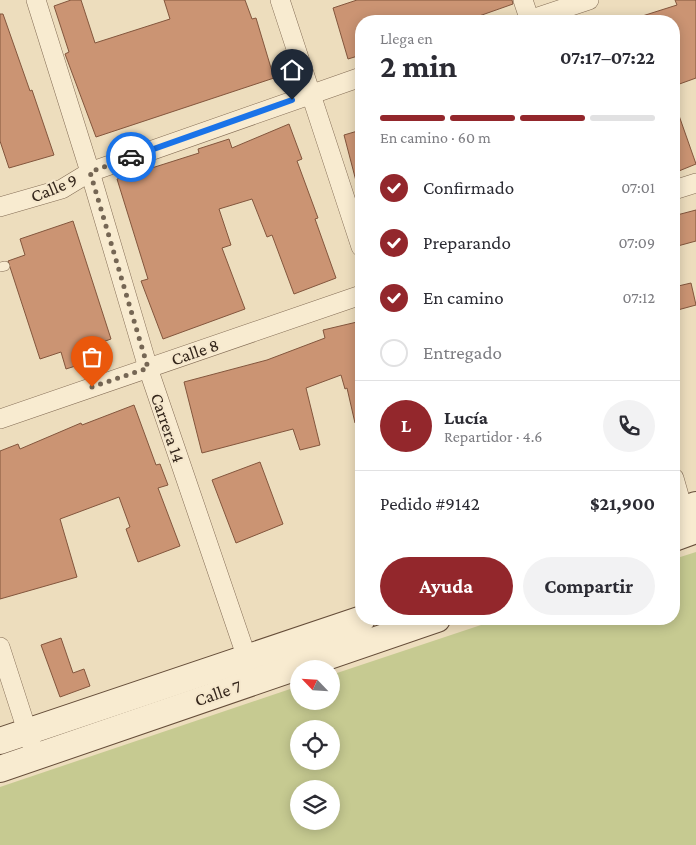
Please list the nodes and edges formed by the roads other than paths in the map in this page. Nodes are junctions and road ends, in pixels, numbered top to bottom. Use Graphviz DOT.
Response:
graph roads {
  1 [pos="36,0"];
  2 [pos="280,0"];
  3 [pos="523,0"];
  4 [pos="589,0"];
  5 [pos="527,15"];
  6 [pos="545,15"];
  7 [pos="355,79"];
  8 [pos="310,94"];
  9 [pos="90,172"];
  10 [pos="696,183"];
  11 [pos="680,188"];
  12 [pos="0,207"];
  13 [pos="355,229"];
  14 [pos="355,297"];
  15 [pos="148,368"];
  16 [pos="0,419"];
  17 [pos="680,502"];
  18 [pos="685,522"];
  19 [pos="355,622"];
  20 [pos="415,625"];
  21 [pos="0,647"];
  22 [pos="250,670"];
  23 [pos="28,732"];
  24 [pos="0,741"];
  25 [pos="35,756"];
  26 [pos="0,769"];
  1 -- 9 [label="street, Carrera 14"];
  2 -- 8 [label="street"];
  3 -- 5 [label="street"];
  4 -- 6 [label="street"];
  7 -- 8 [label="street, Calle 9"];
  8 -- 9 [label="street, Calle 9"];
  8 -- 13 [label="street"];
  9 -- 12 [label="street, Calle 9"];
  9 -- 15 [label="street, Carrera 14"];
  10 -- 11 [label="street"];
  14 -- 15 [label="street, Calle 8"];
  15 -- 16 [label="street, Calle 8"];
  15 -- 22 [label="street, Carrera 14"];
  17 -- 18 [label="street"];
  19 -- 22 [label="main road, Calle 7"];
  20 -- 22 [label="main road, Calle 7"];
  21 -- 23 [label="lane"];
  22 -- 23 [label="main road, Calle 7"];
  22 -- 25 [label="main road, Calle 7"];
  23 -- 24 [label="main road, Calle 7"];
  23 -- 25 [label="lane"];
  25 -- 26 [label="lane"];
}
